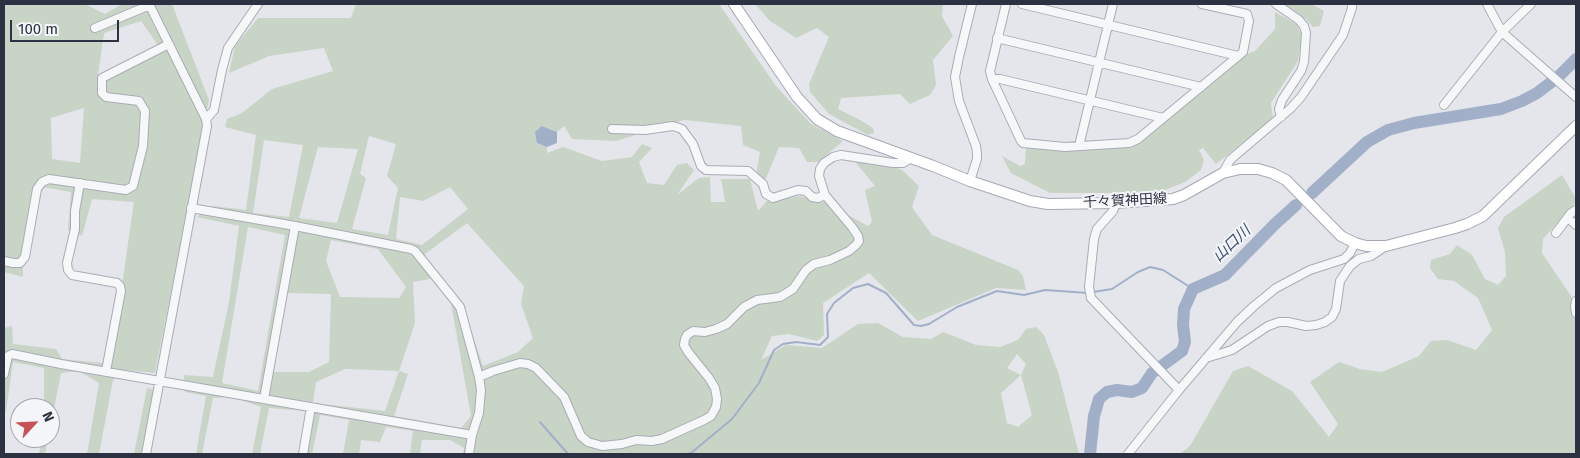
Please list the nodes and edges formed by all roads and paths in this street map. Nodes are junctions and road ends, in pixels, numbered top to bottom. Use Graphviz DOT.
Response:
graph roads {
  1 [pos="149,4"];
  2 [pos="258,4"];
  3 [pos="734,4"];
  4 [pos="972,4"];
  5 [pos="1006,4"];
  6 [pos="1022,4"];
  7 [pos="1113,4"];
  8 [pos="1202,4"];
  9 [pos="1276,4"];
  10 [pos="1352,4"];
  11 [pos="1488,4"];
  12 [pos="1531,4"];
  13 [pos="1108,25"];
  14 [pos="95,28"];
  15 [pos="1502,32"];
  16 [pos="997,38"];
  17 [pos="169,44"];
  18 [pos="1238,56"];
  19 [pos="1099,63"];
  20 [pos="992,79"];
  21 [pos="1202,87"];
  22 [pos="1576,97"];
  23 [pos="1090,101"];
  24 [pos="1444,105"];
  25 [pos="1281,117"];
  26 [pos="1163,118"];
  27 [pos="206,119"];
  28 [pos="1576,126"];
  29 [pos="612,129"];
  30 [pos="1079,146"];
  31 [pos="911,158"];
  32 [pos="1223,173"];
  33 [pos="970,181"];
  34 [pos="80,183"];
  35 [pos="825,195"];
  36 [pos="1116,203"];
  37 [pos="191,208"];
  38 [pos="1576,210"];
  39 [pos="1568,218"];
  40 [pos="1576,225"];
  41 [pos="295,226"];
  42 [pos="1556,233"];
  43 [pos="1355,243"];
  44 [pos="1386,246"];
  45 [pos="4,261"];
  46 [pos="1576,301"];
  47 [pos="1576,313"];
  48 [pos="1206,358"];
  49 [pos="106,372"];
  50 [pos="4,374"];
  51 [pos="479,377"];
  52 [pos="159,380"];
  53 [pos="1179,390"];
  54 [pos="264,399"];
  55 [pos="311,407"];
  56 [pos="472,435"];
  57 [pos="146,454"];
  58 [pos="303,454"];
  59 [pos="469,454"];
  60 [pos="1128,454"];
  1 -- 14 [label="street"];
  1 -- 17 [label="street"];
  2 -- 27 [label="street"];
  3 -- 31 [label="main road, 千々賀神田線"];
  4 -- 33 [label="street"];
  5 -- 16 [label="street"];
  6 -- 13 [label="street"];
  7 -- 13 [label="street"];
  8 -- 18 [label="street"];
  9 -- 25 [label="street"];
  10 -- 25 [label="street"];
  11 -- 15 [label="street"];
  12 -- 15 [label="street"];
  13 -- 18 [label="street"];
  13 -- 19 [label="street"];
  15 -- 22 [label="street"];
  15 -- 24 [label="street"];
  16 -- 19 [label="street"];
  16 -- 20 [label="street"];
  17 -- 27 [label="street"];
  17 -- 34 [label="street"];
  18 -- 21 [label="street"];
  19 -- 21 [label="street"];
  19 -- 23 [label="street"];
  20 -- 23 [label="street"];
  20 -- 30 [label="street"];
  21 -- 26 [label="street"];
  23 -- 26 [label="street"];
  23 -- 30 [label="street"];
  25 -- 32 [label="street"];
  26 -- 30 [label="street"];
  27 -- 37 [label="street"];
  28 -- 44 [label="main road, 千々賀神田線"];
  29 -- 35 [label="street"];
  31 -- 33 [label="main road, 千々賀神田線"];
  31 -- 35 [label="street"];
  32 -- 36 [label="main road, 千々賀神田線"];
  32 -- 43 [label="main road, 千々賀神田線"];
  33 -- 36 [label="main road, 千々賀神田線"];
  34 -- 45 [label="street"];
  34 -- 49 [label="street"];
  35 -- 51 [label="street"];
  36 -- 53 [label="street"];
  37 -- 41 [label="street"];
  37 -- 52 [label="street"];
  38 -- 39 [label="street"];
  39 -- 40 [label="street"];
  39 -- 42 [label="street"];
  41 -- 51 [label="street"];
  41 -- 54 [label="street"];
  43 -- 44 [label="main road, 千々賀神田線"];
  43 -- 48 [label="street"];
  44 -- 48 [label="street"];
  46 -- 47 [label="street"];
  48 -- 53 [label="street"];
  49 -- 50 [label="street"];
  49 -- 52 [label="street"];
  51 -- 56 [label="street"];
  52 -- 54 [label="street"];
  52 -- 57 [label="street"];
  53 -- 60 [label="street"];
  54 -- 55 [label="street"];
  55 -- 56 [label="street"];
  55 -- 58 [label="street"];
  56 -- 59 [label="street"];
}
